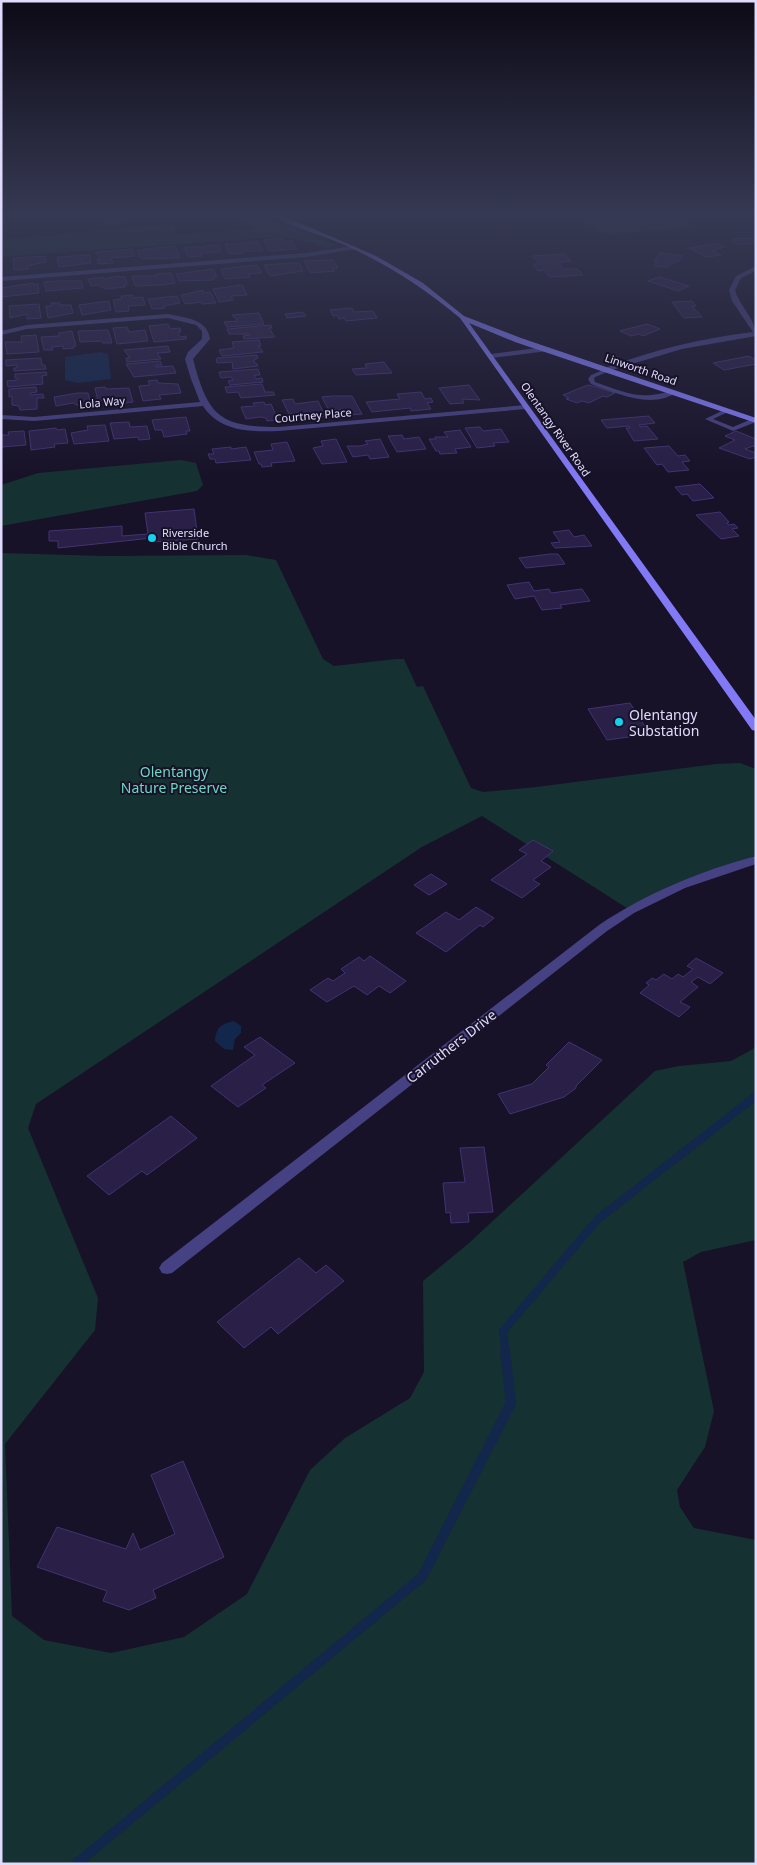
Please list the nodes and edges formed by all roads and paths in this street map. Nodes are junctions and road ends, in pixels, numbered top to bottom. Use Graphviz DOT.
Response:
graph roads {
  1 [pos="446,303"];
  2 [pos="736,303"];
  3 [pos="462,317"];
  4 [pos="1,333"];
  5 [pos="756,333"];
  6 [pos="545,349"];
  7 [pos="491,356"];
  8 [pos="608,370"];
  9 [pos="674,392"];
  10 [pos="204,404"];
  11 [pos="526,408"];
  12 [pos="726,411"];
  13 [pos="2,417"];
  14 [pos="755,421"];
  15 [pos="756,728"];
  16 [pos="756,860"];
  17 [pos="167,1268"];
  1 -- 3 [label="main road, Olentangy River Road"];
  2 -- 5 [label="street"];
  3 -- 6 [label="main road, Linworth Road"];
  3 -- 7 [label="main road, Olentangy River Road"];
  4 -- 10 [label="street, Courtney Place"];
  5 -- 8 [label="street"];
  6 -- 7 [label="street"];
  6 -- 8 [label="main road, Linworth Road"];
  7 -- 11 [label="main road, Olentangy River Road"];
  8 -- 9 [label="main road, Linworth Road"];
  8 -- 9 [label="lane"];
  9 -- 12 [label="main road, Linworth Road"];
  10 -- 11 [label="street, Courtney Place"];
  10 -- 13 [label="street, Lola Way"];
  11 -- 15 [label="main road, Olentangy River Road"];
  12 -- 14 [label="main road, Linworth Road"];
  12 -- 14 [label="lane"];
  16 -- 17 [label="street, Carruthers Drive"];
}
